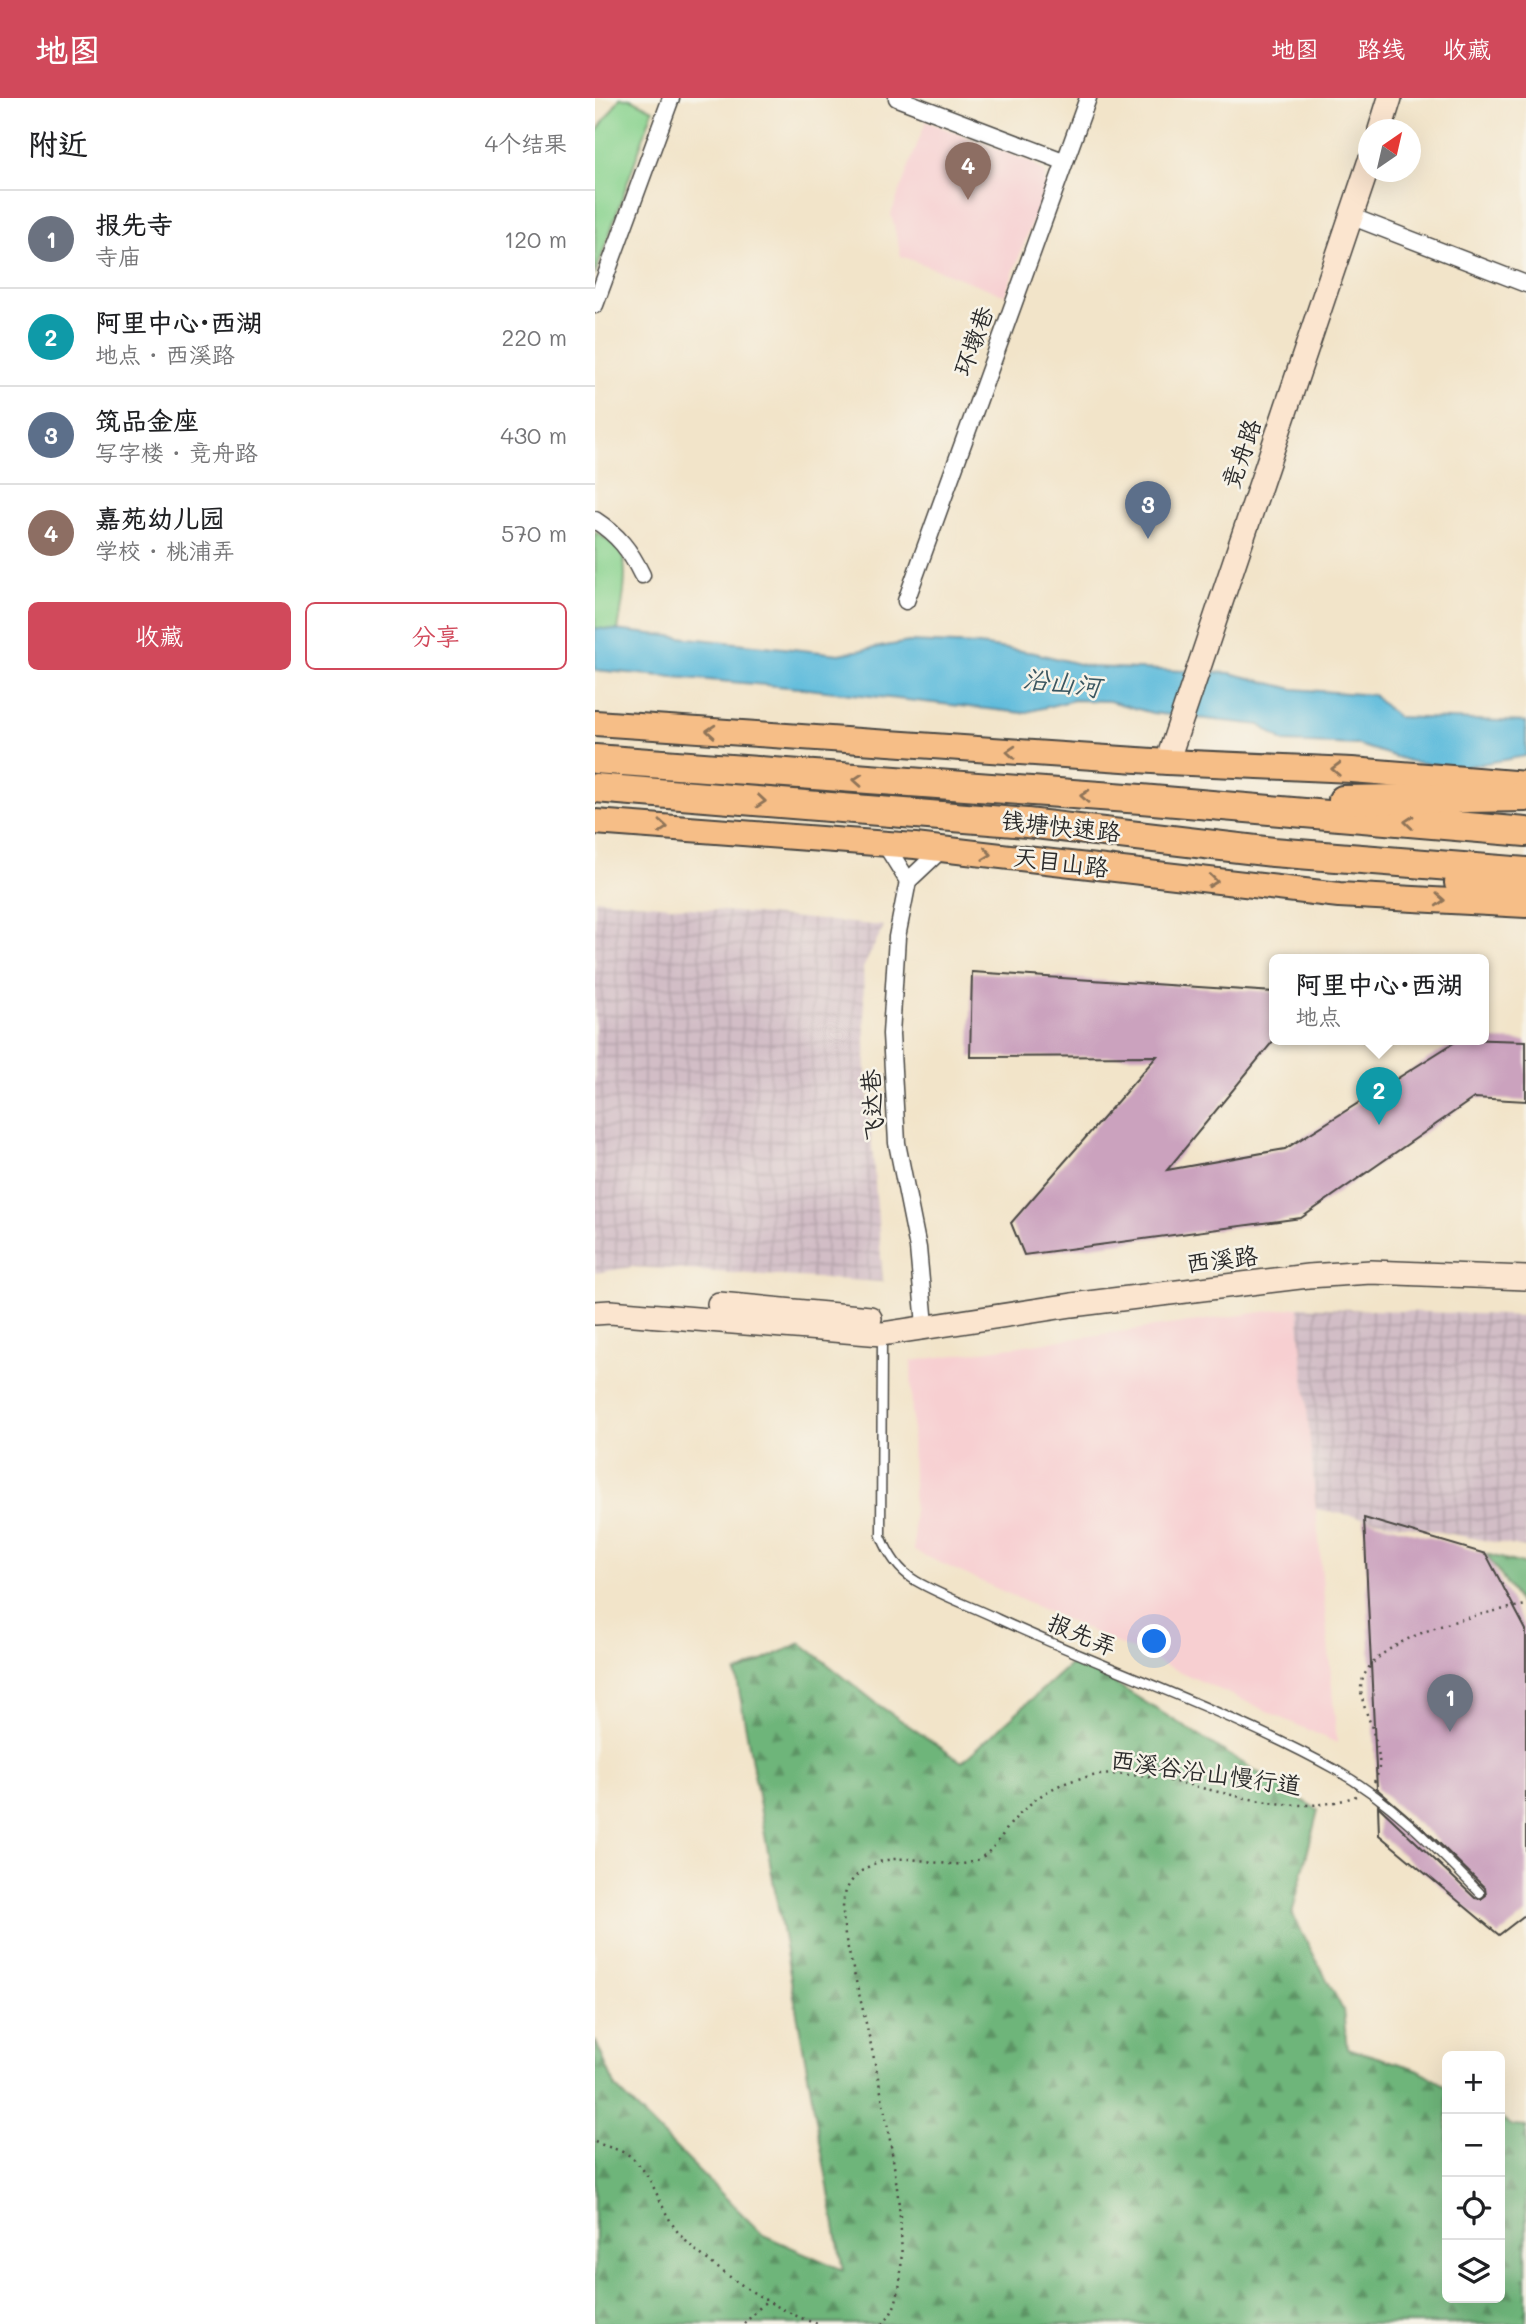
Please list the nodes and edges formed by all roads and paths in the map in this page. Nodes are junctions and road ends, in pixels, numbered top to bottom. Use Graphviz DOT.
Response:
graph roads {
  1 [pos="671,98"];
  2 [pos="897,98"];
  3 [pos="1088,98"];
  4 [pos="1390,98"];
  5 [pos="1383,119"];
  6 [pos="1063,161"];
  7 [pos="1362,182"];
  8 [pos="1350,216"];
  9 [pos="1526,284"];
  10 [pos="595,305"];
  11 [pos="595,520"];
  12 [pos="642,575"];
  13 [pos="905,601"];
  14 [pos="595,723"];
  15 [pos="595,759"];
  16 [pos="1167,762"];
  17 [pos="1526,784"];
  18 [pos="595,788"];
  19 [pos="1526,797"];
  20 [pos="1140,799"];
  21 [pos="595,822"];
  22 [pos="1526,832"];
  23 [pos="885,844"];
  24 [pos="941,849"];
  25 [pos="1273,852"];
  26 [pos="1526,872"];
  27 [pos="908,881"];
  28 [pos="1526,894"];
  29 [pos="1526,905"];
  30 [pos="1526,1278"];
  31 [pos="595,1298"];
  32 [pos="595,1313"];
  33 [pos="925,1325"];
  34 [pos="882,1334"];
  35 [pos="1526,1605"];
  36 [pos="1368,1791"];
  37 [pos="1480,1893"];
  38 [pos="595,2142"];
  39 [pos="767,2300"];
  40 [pos="744,2324"];
  41 [pos="818,2324"];
  42 [pos="882,2324"];
  1 -- 10 [label="street"];
  2 -- 6 [label="street"];
  3 -- 6 [label="street, 环墩巷"];
  4 -- 5 [label="main road"];
  6 -- 13 [label="street, 环墩巷"];
  7 -- 8 [label="main road, 竞舟路"];
  8 -- 9 [label="street"];
  8 -- 16 [label="main road, 竞舟路"];
  11 -- 12 [label="street"];
  16 -- 14 [label="main road, one-way"];
  20 -- 15 [label="highway, 钱塘快速路, one-way"];
  17 -- 16 [label="main road, one-way"];
  18 -- 25 [label="highway, 钱塘快速路, one-way"];
  19 -- 20 [label="highway"];
  22 -- 20 [label="highway, 钱塘快速路, one-way"];
  21 -- 23 [label="main road, 天目山路, one-way"];
  23 -- 24 [label="main road, 天目山路"];
  23 -- 27 [label="street"];
  24 -- 27 [label="street"];
  24 -- 29 [label="main road, 天目山路, one-way"];
  25 -- 26 [label="highway, 钱塘快速路"];
  25 -- 28 [label="highway"];
  27 -- 33 [label="street, 飞达巷"];
  30 -- 33 [label="main road, 西溪路"];
  31 -- 33 [label="main road, 西溪路"];
  32 -- 34 [label="main road, 西溪路"];
  33 -- 34 [label="main road, 西溪路"];
  34 -- 36 [label="lane, 报先弄"];
  35 -- 36 [label="path"];
  36 -- 37 [label="lane, 报先弄"];
  36 -- 42 [label="path, 西溪谷沿山慢行道"];
  38 -- 39 [label="path"];
  39 -- 40 [label="path"];
  39 -- 41 [label="path"];
}
